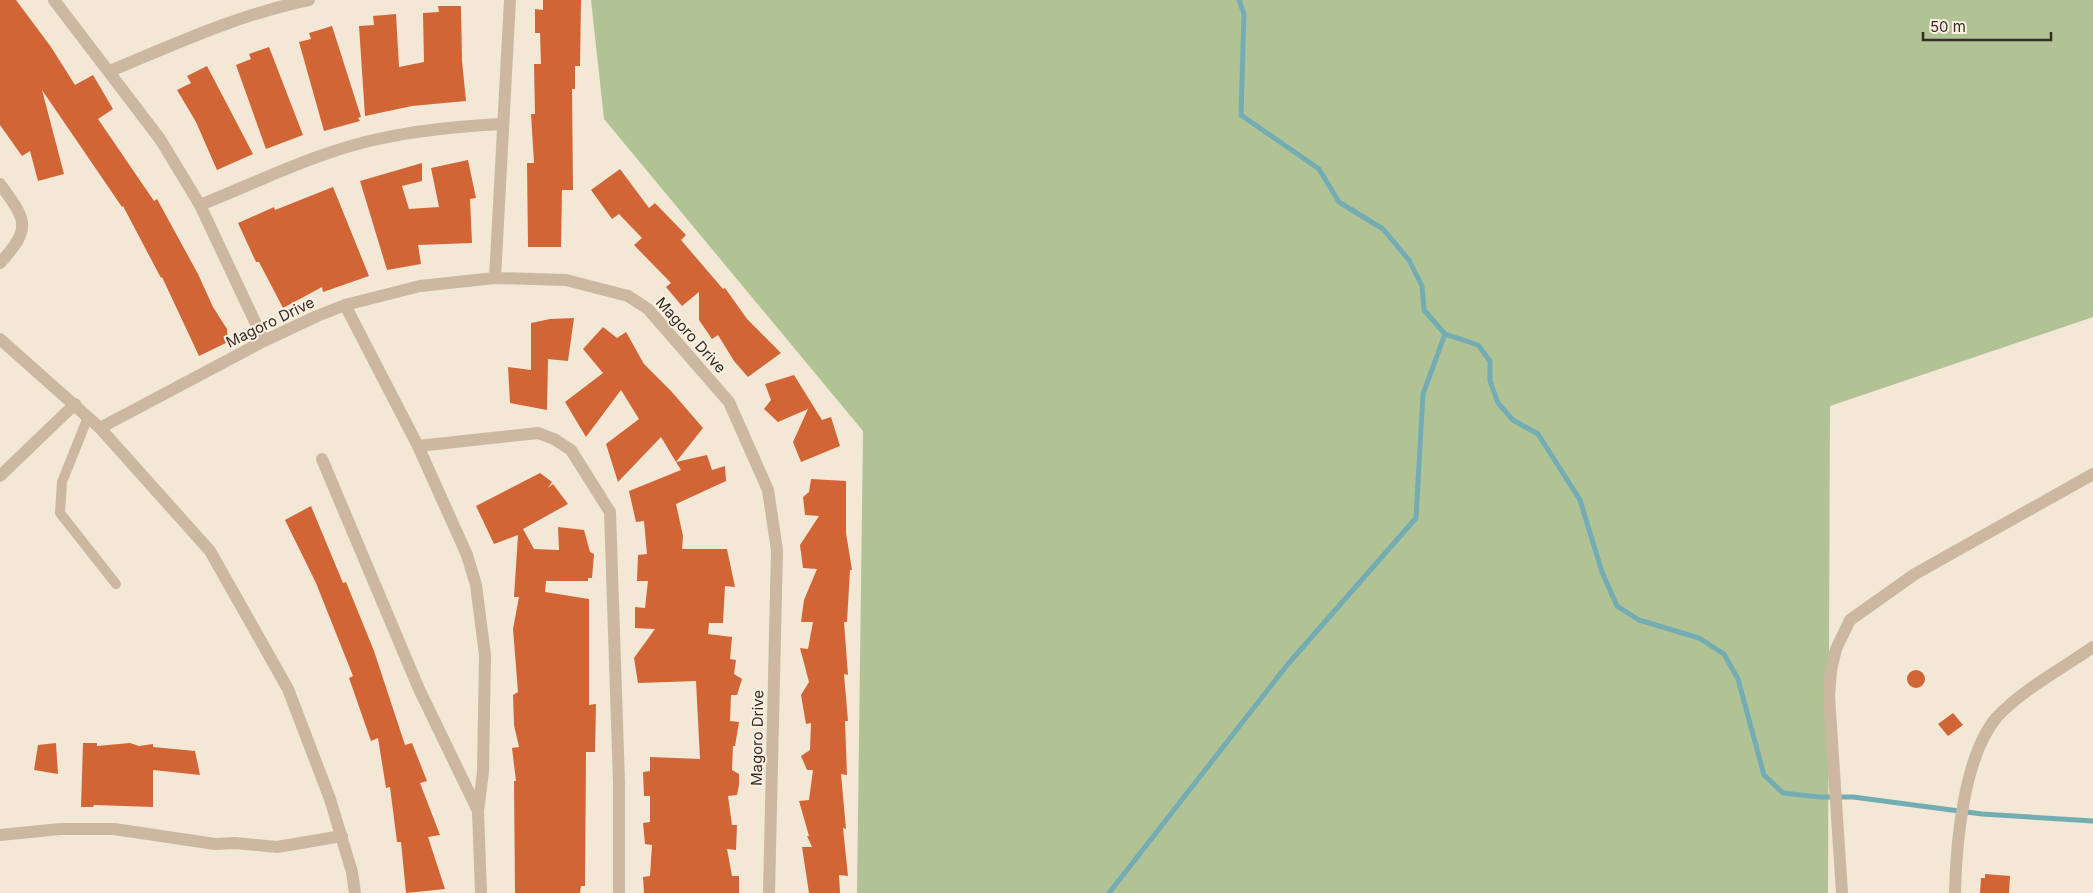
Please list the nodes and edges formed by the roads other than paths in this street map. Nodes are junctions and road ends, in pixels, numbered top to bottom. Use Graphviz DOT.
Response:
graph roads {
  1 [pos="54,0"];
  2 [pos="309,0"];
  3 [pos="510,0"];
  4 [pos="110,71"];
  5 [pos="502,124"];
  6 [pos="0,184"];
  7 [pos="200,206"];
  8 [pos="0,263"];
  9 [pos="495,278"];
  10 [pos="345,305"];
  11 [pos="0,339"];
  12 [pos="264,342"];
  13 [pos="74,404"];
  14 [pos="88,417"];
  15 [pos="100,428"];
  16 [pos="418,446"];
  17 [pos="322,459"];
  18 [pos="2093,474"];
  19 [pos="0,476"];
  20 [pos="116,584"];
  21 [pos="2093,647"];
  22 [pos="478,811"];
  23 [pos="0,835"];
  24 [pos="342,836"];
  25 [pos="355,893"];
  26 [pos="481,893"];
  27 [pos="619,893"];
  28 [pos="769,893"];
  29 [pos="1842,893"];
  30 [pos="1955,893"];
  1 -- 4 [label="street"];
  2 -- 4 [label="street"];
  3 -- 5 [label="street"];
  4 -- 7 [label="street"];
  5 -- 7 [label="street"];
  5 -- 9 [label="street"];
  6 -- 8 [label="street"];
  7 -- 12 [label="street"];
  9 -- 10 [label="street, Magoro Drive"];
  9 -- 28 [label="street, Magoro Drive"];
  10 -- 12 [label="street, Magoro Drive"];
  10 -- 16 [label="street"];
  11 -- 13 [label="street"];
  12 -- 15 [label="street, Magoro Drive"];
  13 -- 14 [label="street"];
  13 -- 19 [label="street"];
  14 -- 15 [label="street"];
  14 -- 20 [label="lane"];
  15 -- 24 [label="street"];
  16 -- 22 [label="street"];
  16 -- 27 [label="street"];
  17 -- 22 [label="street"];
  18 -- 29 [label="street"];
  21 -- 30 [label="street"];
  22 -- 26 [label="street"];
  23 -- 24 [label="street"];
  24 -- 25 [label="street"];
}
